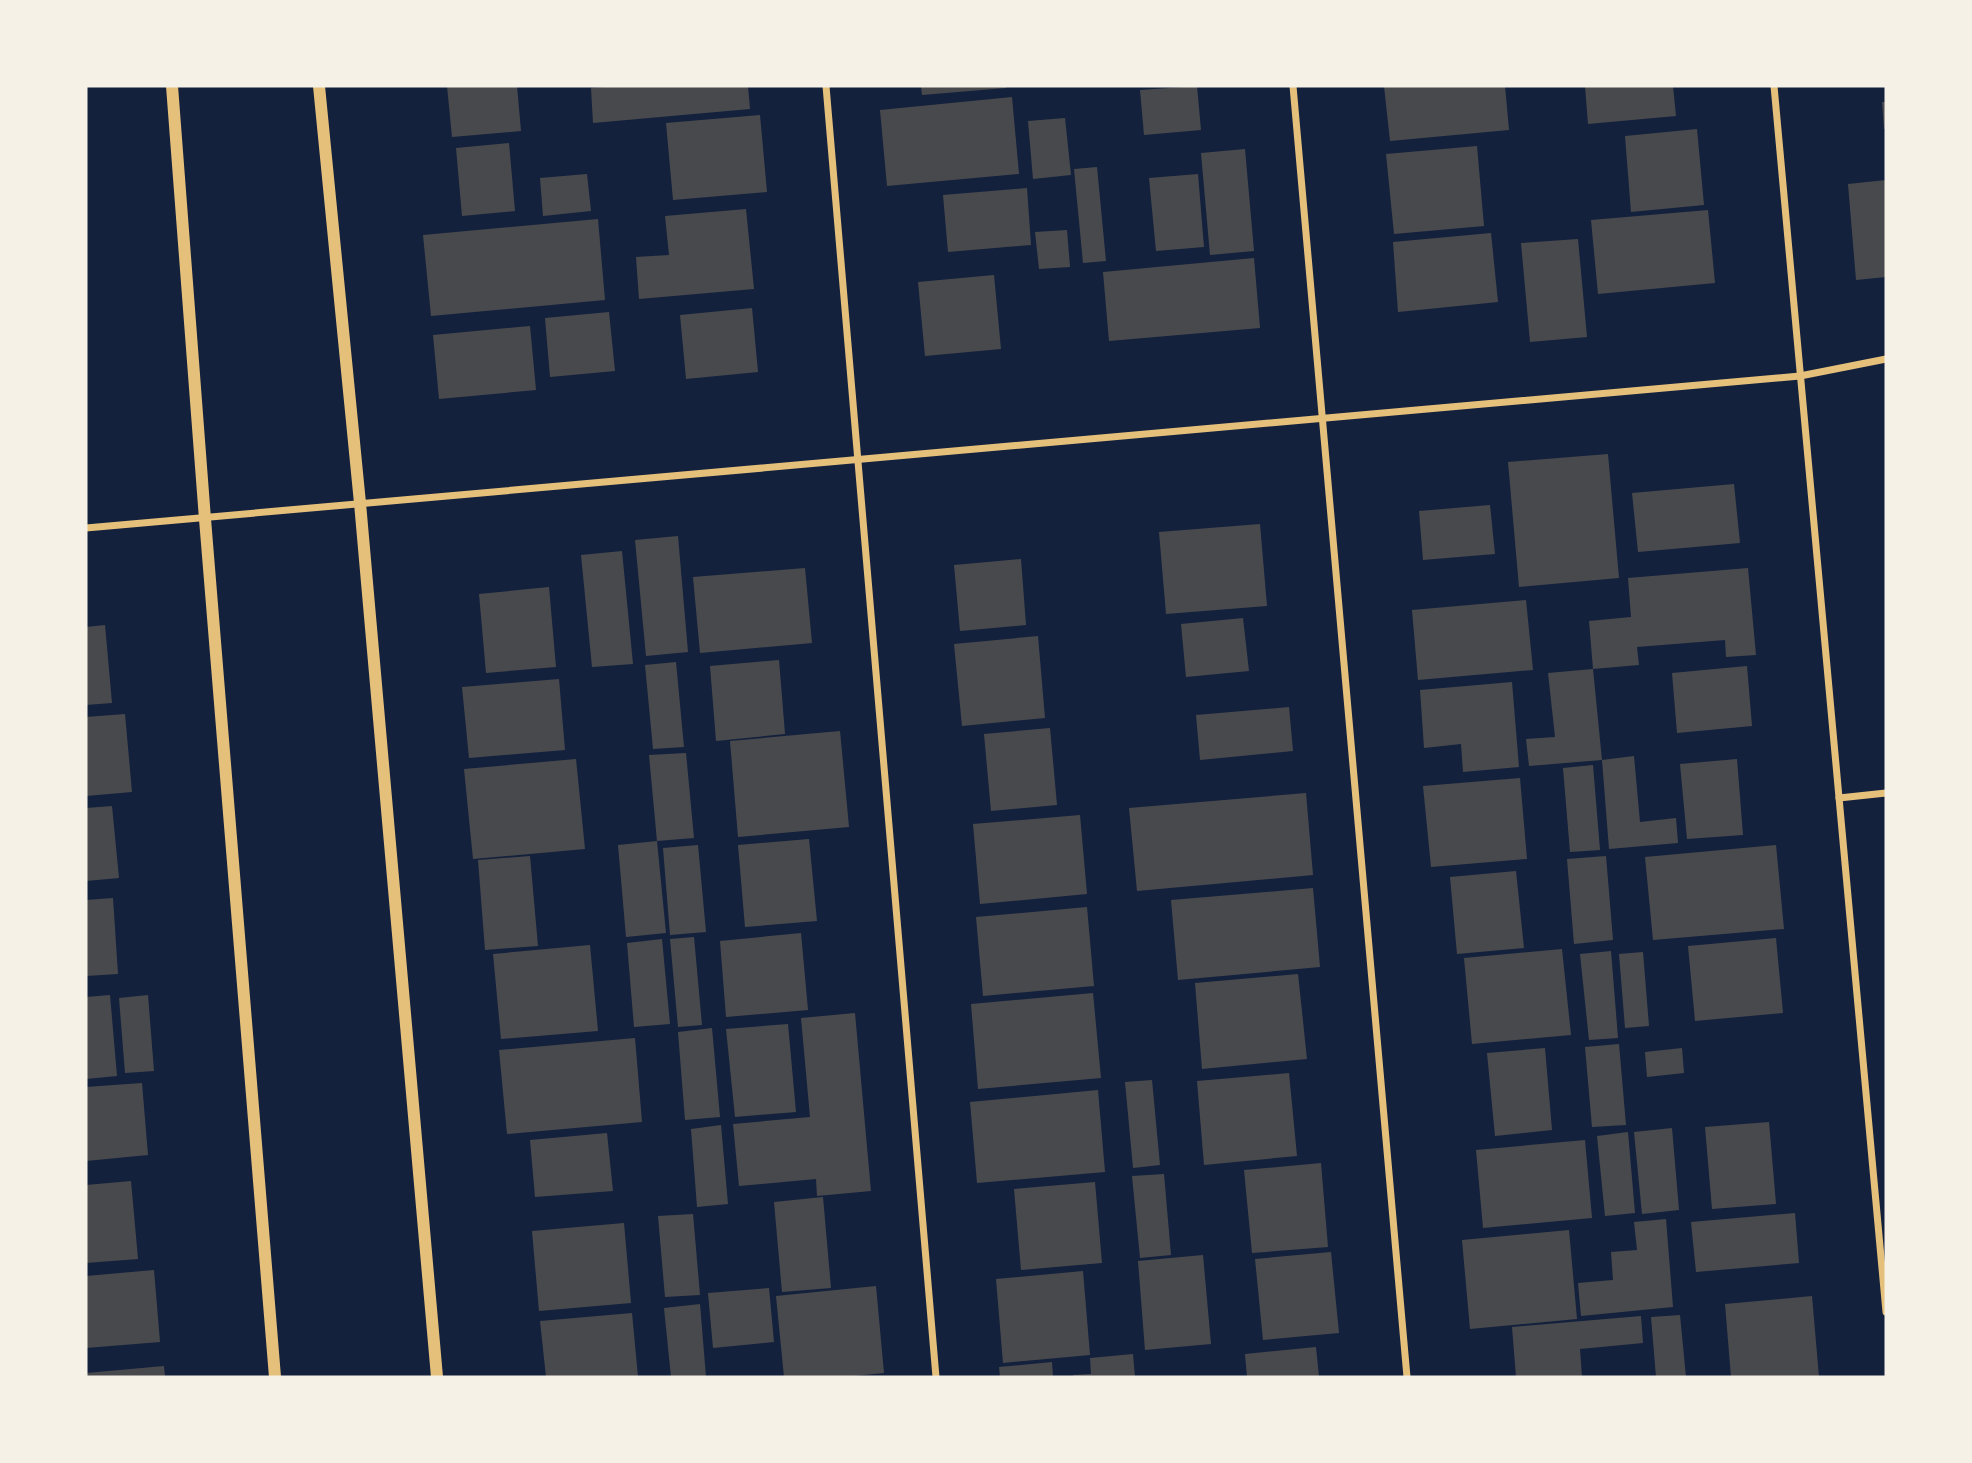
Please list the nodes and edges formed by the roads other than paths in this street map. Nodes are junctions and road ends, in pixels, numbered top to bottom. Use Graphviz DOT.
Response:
graph roads {
  1 [pos="173,86"];
  2 [pos="319,86"];
  3 [pos="826,86"];
  4 [pos="1293,86"];
  5 [pos="1774,86"];
  6 [pos="1886,359"];
  7 [pos="1800,376"];
  8 [pos="1322,418"];
  9 [pos="858,459"];
  10 [pos="360,503"];
  11 [pos="205,519"];
  12 [pos="86,528"];
  13 [pos="1886,793"];
  14 [pos="1839,797"];
  15 [pos="1886,1312"];
  16 [pos="275,1377"];
  17 [pos="437,1377"];
  18 [pos="936,1377"];
  19 [pos="1407,1377"];
  1 -- 11 [label="street"];
  2 -- 10 [label="street"];
  3 -- 9 [label="street"];
  4 -- 8 [label="street"];
  5 -- 7 [label="street"];
  6 -- 7 [label="street"];
  7 -- 8 [label="street"];
  7 -- 14 [label="street"];
  8 -- 9 [label="street"];
  8 -- 19 [label="street"];
  9 -- 10 [label="street"];
  9 -- 18 [label="street"];
  10 -- 11 [label="street"];
  10 -- 17 [label="street"];
  11 -- 12 [label="street"];
  11 -- 16 [label="street"];
  13 -- 14 [label="street"];
  14 -- 15 [label="street"];
}
